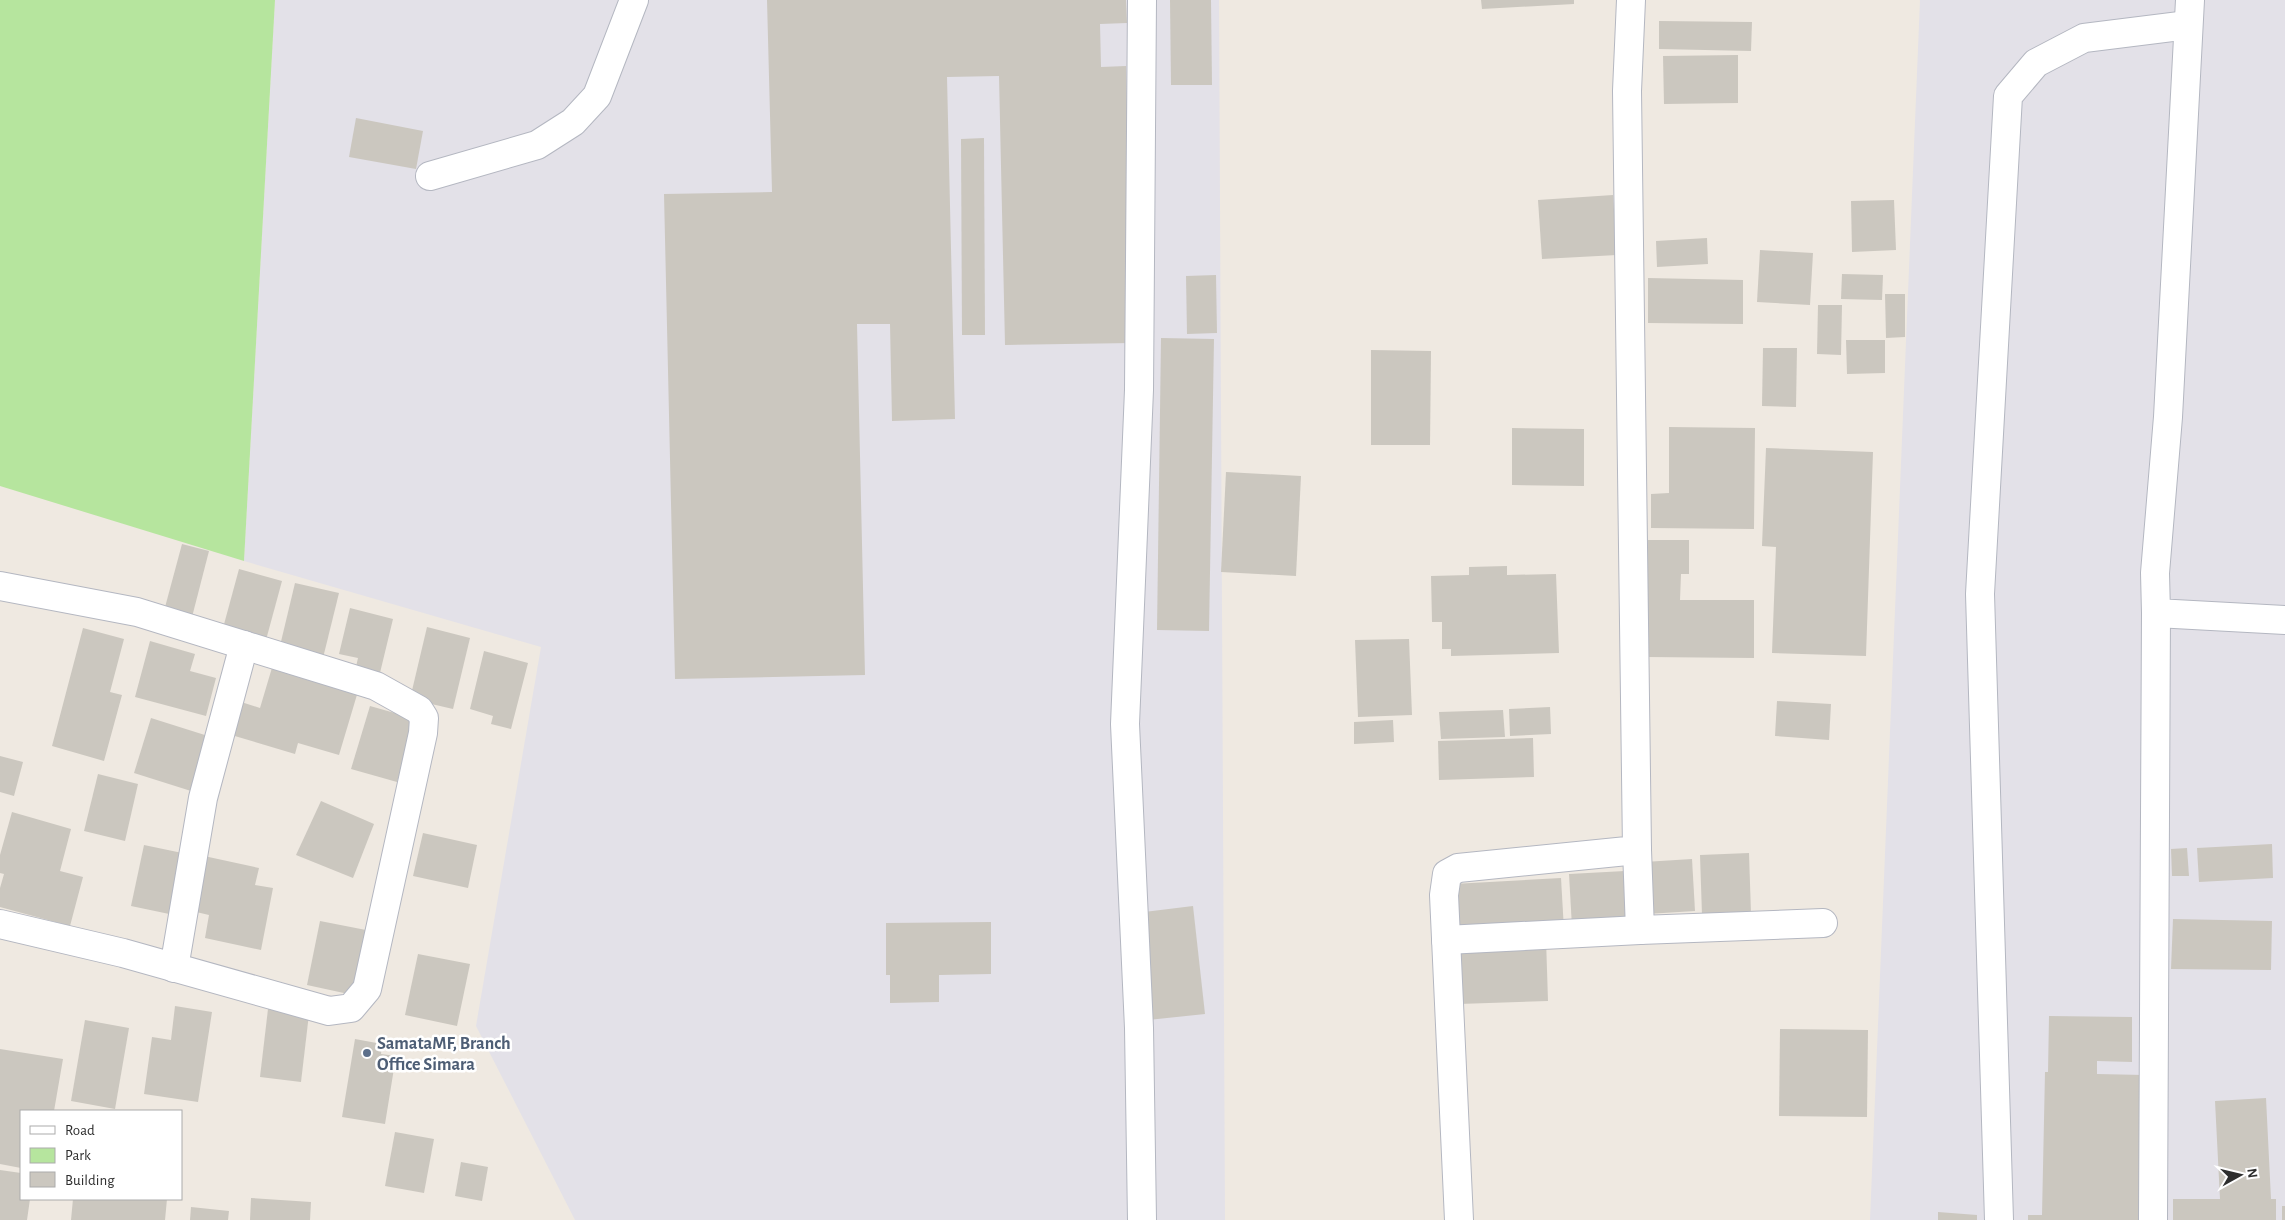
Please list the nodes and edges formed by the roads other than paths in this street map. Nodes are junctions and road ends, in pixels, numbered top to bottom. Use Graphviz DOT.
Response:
graph roads {
  1 [pos="634,0"];
  2 [pos="1142,0"];
  3 [pos="1631,0"];
  4 [pos="2189,13"];
  5 [pos="430,176"];
  6 [pos="0,586"];
  7 [pos="2156,613"];
  8 [pos="2285,620"];
  9 [pos="244,645"];
  10 [pos="1637,850"];
  11 [pos="1823,923"];
  12 [pos="0,924"];
  13 [pos="1640,930"];
  14 [pos="1446,940"];
  15 [pos="174,968"];
  16 [pos="1142,1220"];
  17 [pos="1459,1220"];
  18 [pos="1999,1220"];
  19 [pos="2154,1220"];
  1 -- 5 [label="street"];
  2 -- 16 [label="street"];
  3 -- 10 [label="street"];
  4 -- 7 [label="street"];
  4 -- 18 [label="street"];
  6 -- 9 [label="street"];
  7 -- 8 [label="street"];
  7 -- 19 [label="street"];
  9 -- 15 [label="street"];
  9 -- 15 [label="street"];
  10 -- 13 [label="street"];
  10 -- 14 [label="street"];
  11 -- 13 [label="street"];
  12 -- 15 [label="street"];
  13 -- 14 [label="street"];
  14 -- 17 [label="street"];
}
